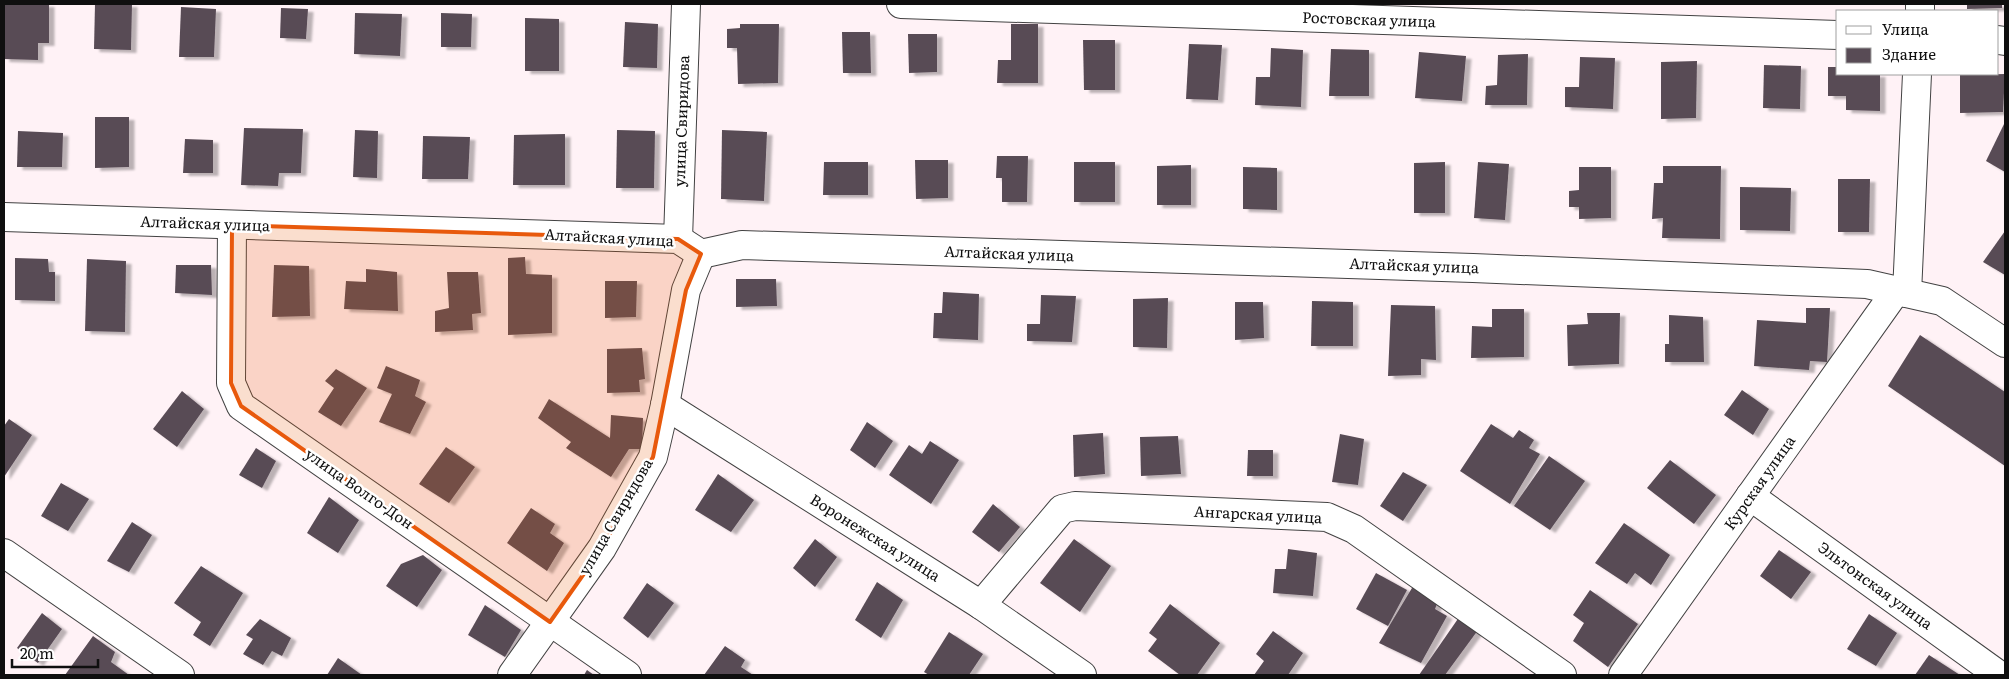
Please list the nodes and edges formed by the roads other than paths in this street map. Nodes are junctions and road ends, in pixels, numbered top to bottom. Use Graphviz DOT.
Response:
graph roads {
  1 [pos="686,4"];
  2 [pos="901,4"];
  3 [pos="1836,35"];
  4 [pos="1917,75"];
  5 [pos="4,217"];
  6 [pos="232,225"];
  7 [pos="678,239"];
  8 [pos="701,254"];
  9 [pos="1902,292"];
  10 [pos="2005,343"];
  11 [pos="665,405"];
  12 [pos="1750,496"];
  13 [pos="4,553"];
  14 [pos="981,605"];
  15 [pos="550,622"];
  16 [pos="180,675"];
  17 [pos="512,675"];
  18 [pos="627,675"];
  19 [pos="1082,675"];
  20 [pos="1562,675"];
  21 [pos="1623,675"];
  22 [pos="1999,675"];
  1 -- 7 [label="street, улица Свиридова"];
  2 -- 3 [label="street, Ростовская улица"];
  4 -- 9 [label="street"];
  5 -- 6 [label="street, Алтайская улица"];
  6 -- 7 [label="street, Алтайская улица"];
  6 -- 15 [label="street, улица Волго-Дон"];
  7 -- 8 [label="street, Алтайская улица"];
  8 -- 9 [label="street, Алтайская улица"];
  8 -- 11 [label="street, улица Свиридова"];
  9 -- 10 [label="street, Алтайская улица"];
  9 -- 12 [label="street, Курская улица"];
  11 -- 14 [label="street, Воронежская улица"];
  11 -- 15 [label="street, улица Свиридова"];
  12 -- 21 [label="street, Курская улица"];
  12 -- 22 [label="street, Эльтонская улица"];
  13 -- 16 [label="street"];
  14 -- 19 [label="street, Воронежская улица"];
  14 -- 20 [label="street, Ангарская улица"];
  15 -- 17 [label="street, улица Свиридова"];
  15 -- 18 [label="street, улица Волго-Дон"];
}
